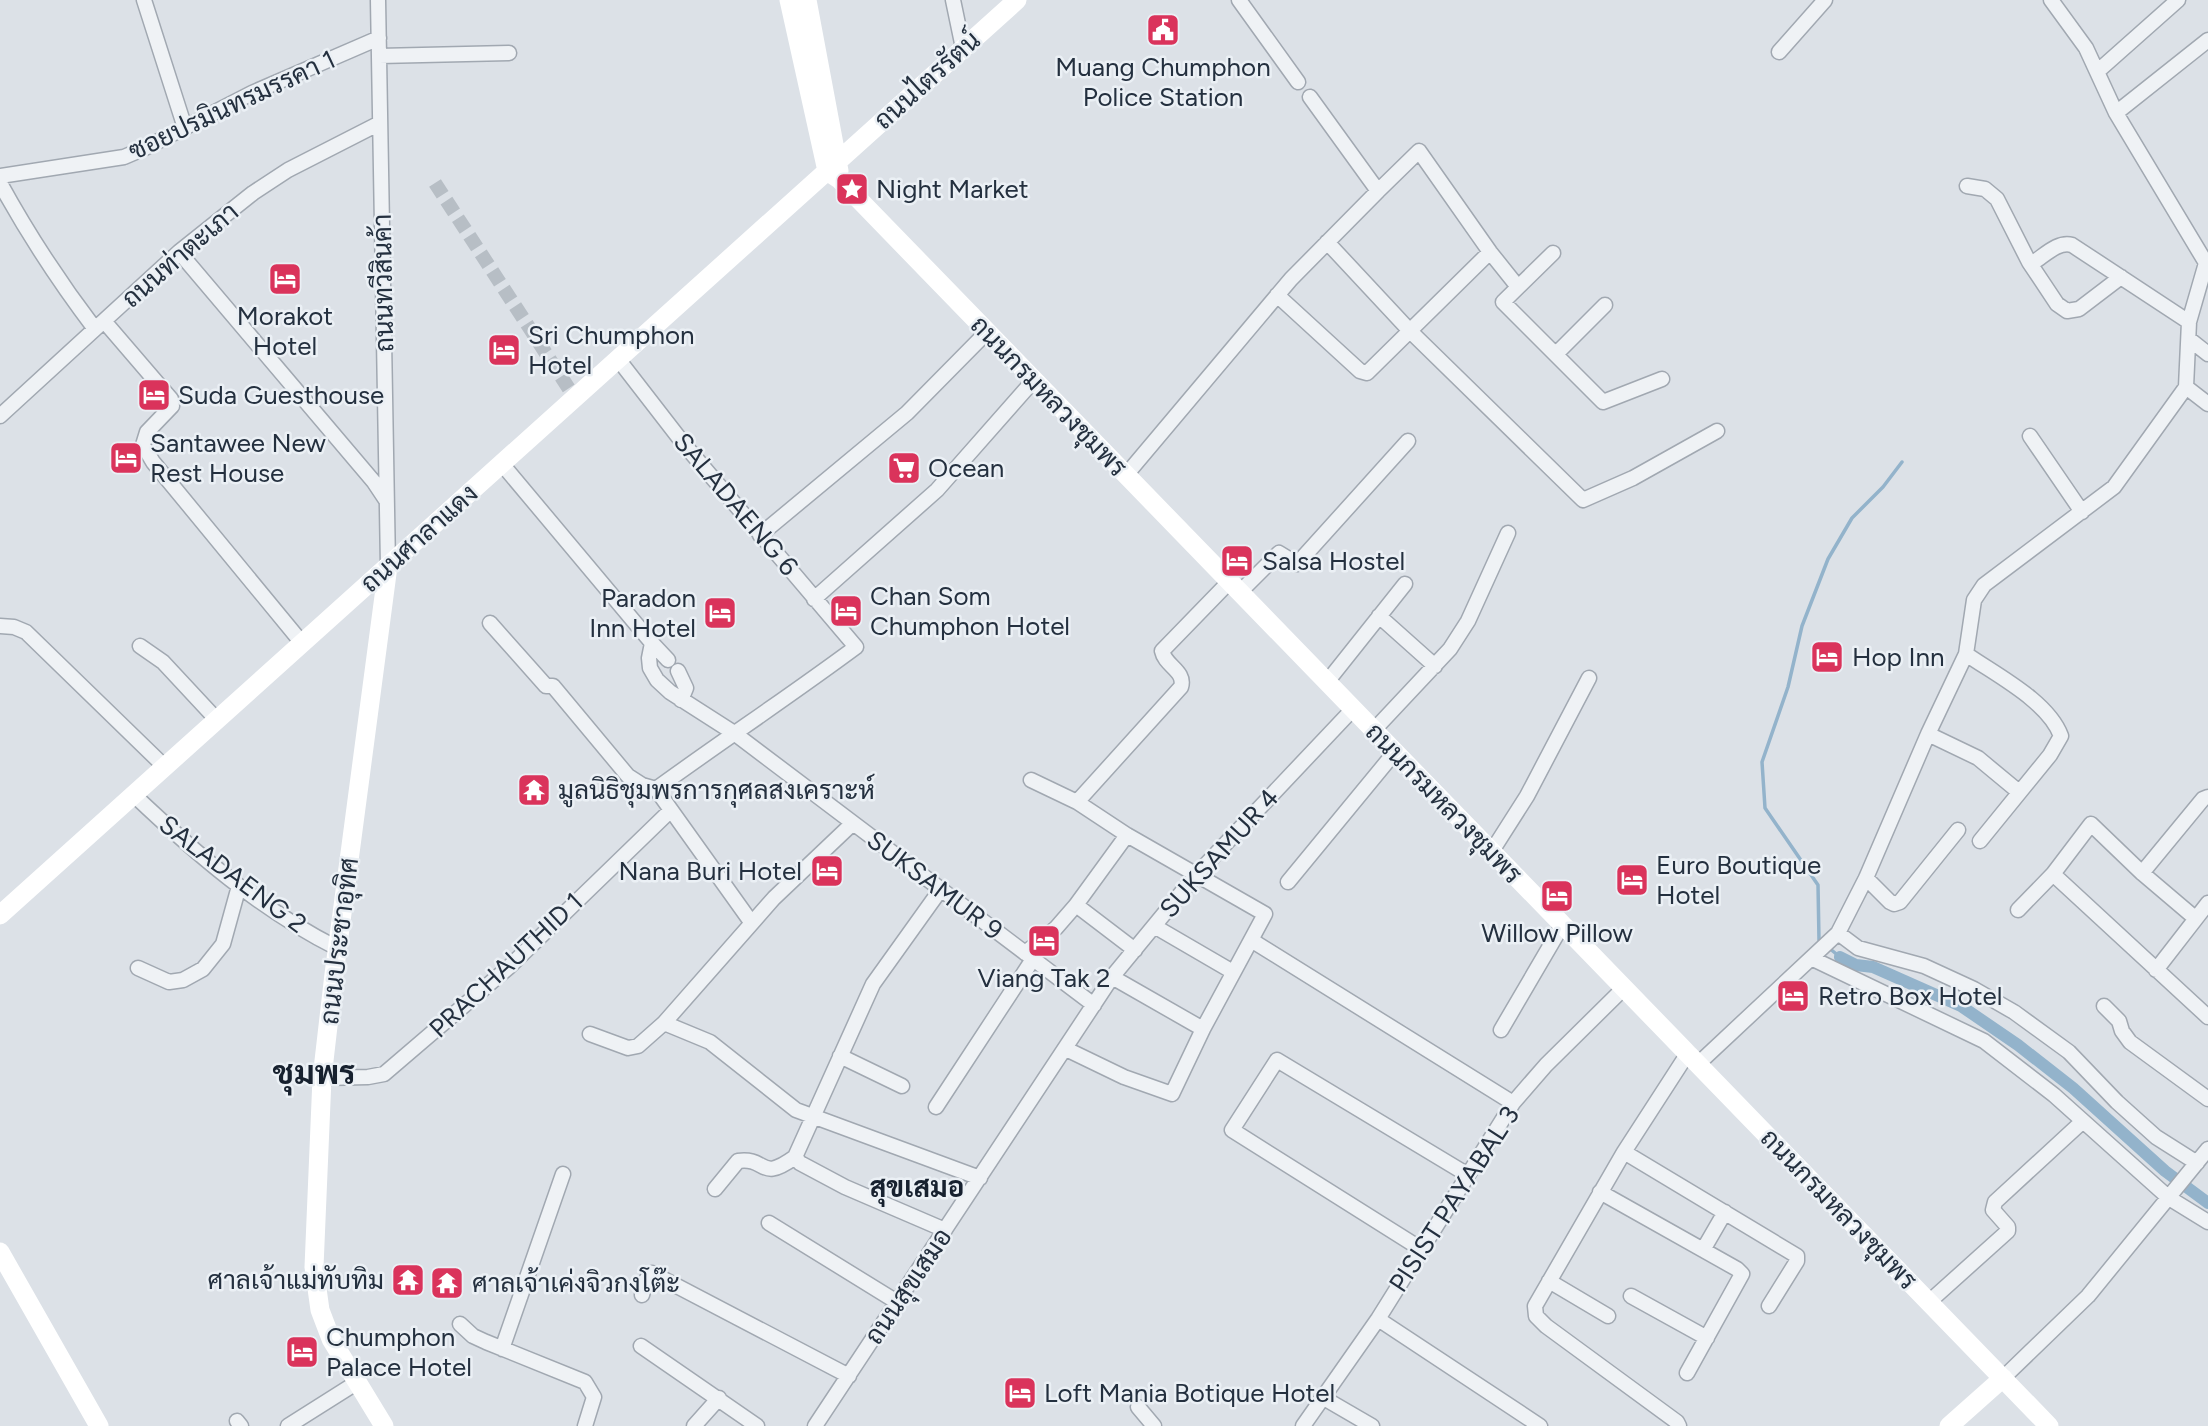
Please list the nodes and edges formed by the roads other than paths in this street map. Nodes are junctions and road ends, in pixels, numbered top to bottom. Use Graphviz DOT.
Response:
graph roads {
  1 [pos="144,0"];
  2 [pos="378,0"];
  3 [pos="789,0"];
  4 [pos="807,0"];
  5 [pos="953,0"];
  6 [pos="1017,0"];
  7 [pos="1239,0"];
  8 [pos="1825,0"];
  9 [pos="2051,0"];
  10 [pos="2178,0"];
  11 [pos="379,38"];
  12 [pos="806,40"];
  13 [pos="2208,40"];
  14 [pos="963,48"];
  15 [pos="1779,52"];
  16 [pos="509,53"];
  17 [pos="379,56"];
  18 [pos="2098,71"];
  19 [pos="1298,82"];
  20 [pos="1310,97"];
  21 [pos="2116,113"];
  22 [pos="380,123"];
  23 [pos="185,128"];
  24 [pos="835,170"];
  25 [pos="0,176"];
  26 [pos="0,183"];
  27 [pos="1967,186"];
  28 [pos="1378,191"];
  29 [pos="1326,242"];
  30 [pos="179,252"];
  31 [pos="1490,252"];
  32 [pos="1553,253"];
  33 [pos="2029,262"];
  34 [pos="2207,262"];
  35 [pos="2121,277"];
  36 [pos="1518,286"];
  37 [pos="1277,295"];
  38 [pos="1605,305"];
  39 [pos="2189,322"];
  40 [pos="100,325"];
  41 [pos="987,331"];
  42 [pos="1410,331"];
  43 [pos="2189,339"];
  44 [pos="1556,354"];
  45 [pos="2208,354"];
  46 [pos="618,359"];
  47 [pos="1662,379"];
  48 [pos="1034,380"];
  49 [pos="2186,387"];
  50 [pos="2208,404"];
  51 [pos="0,416"];
  52 [pos="1717,430"];
  53 [pos="2030,436"];
  54 [pos="1408,441"];
  55 [pos="502,464"];
  56 [pos="1126,475"];
  57 [pos="387,501"];
  58 [pos="2082,512"];
  59 [pos="1508,533"];
  60 [pos="760,535"];
  61 [pos="388,566"];
  62 [pos="1405,584"];
  63 [pos="1235,587"];
  64 [pos="814,599"];
  65 [pos="1379,616"];
  66 [pos="489,623"];
  67 [pos="0,626"];
  68 [pos="303,643"];
  69 [pos="653,643"];
  70 [pos="140,646"];
  71 [pos="1966,654"];
  72 [pos="1435,666"];
  73 [pos="1589,678"];
  74 [pos="1327,682"];
  75 [pos="681,700"];
  76 [pos="1353,709"];
  77 [pos="217,720"];
  78 [pos="1374,730"];
  79 [pos="734,733"];
  80 [pos="1928,734"];
  81 [pos="1395,752"];
  82 [pos="165,767"];
  83 [pos="1031,780"];
  84 [pos="656,789"];
  85 [pos="2019,792"];
  86 [pos="134,795"];
  87 [pos="2208,797"];
  88 [pos="1077,802"];
  89 [pos="670,810"];
  90 [pos="853,823"];
  91 [pos="1958,830"];
  92 [pos="1126,835"];
  93 [pos="1980,841"];
  94 [pos="1492,851"];
  95 [pos="2141,873"];
  96 [pos="2053,874"];
  97 [pos="1196,875"];
  98 [pos="1866,878"];
  99 [pos="1288,882"];
  100 [pos="239,886"];
  101 [pos="941,889"];
  102 [pos="2208,903"];
  103 [pos="1076,905"];
  104 [pos="2018,910"];
  105 [pos="0,915"];
  106 [pos="2195,918"];
  107 [pos="751,922"];
  108 [pos="1563,925"];
  109 [pos="1154,926"];
  110 [pos="1836,935"];
  111 [pos="1251,940"];
  112 [pos="337,948"];
  113 [pos="1135,950"];
  114 [pos="1029,956"];
  115 [pos="1815,957"];
  116 [pos="138,968"];
  117 [pos="2156,970"];
  118 [pos="1233,972"];
  119 [pos="1112,977"];
  120 [pos="1624,988"];
  121 [pos="1094,1006"];
  122 [pos="2104,1006"];
  123 [pos="2208,1017"];
  124 [pos="664,1023"];
  125 [pos="1203,1029"];
  126 [pos="1501,1030"];
  127 [pos="590,1034"];
  128 [pos="1066,1049"];
  129 [pos="841,1056"];
  130 [pos="1693,1058"];
  131 [pos="322,1078"];
  132 [pos="902,1086"];
  133 [pos="2208,1098"];
  134 [pos="1513,1103"];
  135 [pos="936,1107"];
  136 [pos="813,1117"];
  137 [pos="2083,1121"];
  138 [pos="2208,1149"];
  139 [pos="1624,1152"];
  140 [pos="795,1157"];
  141 [pos="2196,1164"];
  142 [pos="563,1174"];
  143 [pos="1468,1175"];
  144 [pos="980,1178"];
  145 [pos="715,1189"];
  146 [pos="1600,1192"];
  147 [pos="2171,1196"];
  148 [pos="1725,1212"];
  149 [pos="2208,1222"];
  150 [pos="769,1223"];
  151 [pos="945,1230"];
  152 [pos="1421,1249"];
  153 [pos="1703,1250"];
  154 [pos="0,1252"];
  155 [pos="1549,1281"];
  156 [pos="642,1295"];
  157 [pos="1631,1296"];
  158 [pos="897,1302"];
  159 [pos="1929,1302"];
  160 [pos="1769,1306"];
  161 [pos="1608,1316"];
  162 [pos="1378,1319"];
  163 [pos="460,1324"];
  164 [pos="1707,1338"];
  165 [pos="641,1346"];
  166 [pos="502,1349"];
  167 [pos="1687,1373"];
  168 [pos="849,1376"];
  169 [pos="2003,1378"];
  170 [pos="356,1383"];
  171 [pos="1322,1397"];
  172 [pos="719,1398"];
  173 [pos="1138,1407"];
  174 [pos="99,1426"];
  175 [pos="288,1426"];
  176 [pos="384,1426"];
  177 [pos="585,1426"];
  178 [pos="694,1426"];
  179 [pos="757,1426"];
  180 [pos="815,1426"];
  181 [pos="1154,1426"];
  182 [pos="1303,1426"];
  183 [pos="1372,1426"];
  184 [pos="1540,1426"];
  185 [pos="1679,1426"];
  186 [pos="1949,1426"];
  187 [pos="2049,1426"];
  1 -- 23 [label="street"];
  2 -- 11 [label="street, ถนนทวีสินค้า"];
  3 -- 12 [label="street"];
  4 -- 12 [label="street"];
  5 -- 14 [label="street"];
  6 -- 14 [label="street, ถนนไตรรัตน์"];
  7 -- 19 [label="street"];
  8 -- 15 [label="street"];
  9 -- 18 [label="street"];
  10 -- 18 [label="street"];
  11 -- 17 [label="street, ถนนทวีสินค้า"];
  11 -- 23 [label="street, ซอยปรมินทรมรรคา 1"];
  12 -- 24 [label="street"];
  13 -- 21 [label="street"];
  14 -- 24 [label="street, ถนนไตรรัตน์"];
  16 -- 17 [label="street"];
  17 -- 22 [label="street, ถนนทวีสินค้า"];
  18 -- 21 [label="street"];
  20 -- 28 [label="street"];
  21 -- 34 [label="street"];
  22 -- 30 [label="street, ถนนท่าตะเภา"];
  22 -- 57 [label="street, ถนนทวีสินค้า"];
  23 -- 25 [label="street, ซอยปรมินทรมรรคา 1"];
  24 -- 41 [label="street, ถนนกรมหลวงชุมพร"];
  24 -- 46 [label="street, ถนนศาลาแดง"];
  26 -- 40 [label="street"];
  27 -- 33 [label="street"];
  28 -- 29 [label="street"];
  28 -- 31 [label="street"];
  29 -- 37 [label="street"];
  29 -- 42 [label="street"];
  30 -- 40 [label="street, ถนนท่าตะเภา"];
  30 -- 57 [label="street"];
  31 -- 36 [label="street"];
  31 -- 42 [label="street"];
  32 -- 36 [label="street"];
  33 -- 35 [label="street"];
  33 -- 35 [label="street"];
  34 -- 39 [label="street"];
  35 -- 39 [label="street"];
  36 -- 44 [label="street"];
  37 -- 42 [label="street"];
  37 -- 56 [label="street"];
  38 -- 44 [label="street"];
  39 -- 43 [label="street"];
  40 -- 51 [label="street, ถนนท่าตะเภา"];
  40 -- 68 [label="street"];
  41 -- 48 [label="street, ถนนกรมหลวงชุมพร"];
  41 -- 60 [label="street"];
  42 -- 52 [label="street"];
  43 -- 45 [label="street"];
  43 -- 49 [label="street"];
  44 -- 47 [label="street"];
  46 -- 55 [label="street, ถนนศาลาแดง"];
  46 -- 60 [label="street, SALADAENG 6"];
  48 -- 56 [label="street, ถนนกรมหลวงชุมพร"];
  48 -- 64 [label="street"];
  49 -- 50 [label="street"];
  49 -- 58 [label="street"];
  53 -- 58 [label="street"];
  54 -- 63 [label="street"];
  55 -- 61 [label="street, ถนนศาลาแดง"];
  55 -- 69 [label="street"];
  56 -- 63 [label="street, ถนนกรมหลวงชุมพร"];
  57 -- 61 [label="street, ถนนทวีสินค้า"];
  58 -- 71 [label="street"];
  59 -- 72 [label="street"];
  60 -- 64 [label="street, SALADAENG 6"];
  61 -- 68 [label="street, ถนนศาลาแดง"];
  61 -- 112 [label="street, ถนนประชาอุทิศ"];
  62 -- 65 [label="street"];
  63 -- 74 [label="street, ถนนกรมหลวงชุมพร"];
  63 -- 88 [label="street"];
  64 -- 79 [label="street, SALADAENG 6"];
  65 -- 72 [label="street"];
  65 -- 74 [label="street"];
  66 -- 84 [label="street"];
  67 -- 82 [label="street"];
  68 -- 77 [label="street, ถนนศาลาแดง"];
  69 -- 75 [label="street"];
  69 -- 75 [label="street, SUKSAMUR 9"];
  70 -- 77 [label="street"];
  71 -- 80 [label="street"];
  71 -- 85 [label="street"];
  72 -- 78 [label="street"];
  73 -- 94 [label="street"];
  74 -- 76 [label="street, ถนนกรมหลวงชุมพร"];
  75 -- 79 [label="street, SUKSAMUR 9"];
  76 -- 78 [label="street, ถนนกรมหลวงชุมพร"];
  76 -- 97 [label="street, SUKSAMUR 4"];
  77 -- 82 [label="street, ถนนศาลาแดง"];
  78 -- 81 [label="street, ถนนกรมหลวงชุมพร"];
  79 -- 84 [label="street"];
  79 -- 90 [label="street, SUKSAMUR 9"];
  80 -- 85 [label="street"];
  80 -- 98 [label="street"];
  81 -- 94 [label="street, ถนนกรมหลวงชุมพร"];
  81 -- 99 [label="street"];
  82 -- 86 [label="street, ถนนศาลาแดง"];
  83 -- 88 [label="street"];
  84 -- 89 [label="street"];
  85 -- 93 [label="street"];
  86 -- 100 [label="street, SALADAENG 2"];
  86 -- 105 [label="street, ถนนศาลาแดง"];
  87 -- 95 [label="street"];
  88 -- 92 [label="street"];
  89 -- 107 [label="street"];
  89 -- 131 [label="street, PRACHAUTHID 1"];
  90 -- 101 [label="street, SUKSAMUR 9"];
  90 -- 107 [label="street"];
  91 -- 98 [label="street"];
  92 -- 97 [label="street"];
  92 -- 103 [label="street"];
  94 -- 108 [label="street, ถนนกรมหลวงชุมพร"];
  95 -- 96 [label="street"];
  95 -- 106 [label="street"];
  96 -- 104 [label="street"];
  96 -- 117 [label="street"];
  97 -- 109 [label="street, SUKSAMUR 4"];
  97 -- 111 [label="street"];
  98 -- 110 [label="street"];
  100 -- 112 [label="street, SALADAENG 2"];
  100 -- 116 [label="street"];
  101 -- 114 [label="street, SUKSAMUR 9"];
  101 -- 129 [label="street"];
  102 -- 106 [label="street"];
  103 -- 113 [label="street"];
  103 -- 114 [label="street"];
  106 -- 117 [label="street"];
  107 -- 124 [label="street"];
  108 -- 120 [label="street, ถนนกรมหลวงชุมพร"];
  108 -- 126 [label="street"];
  109 -- 113 [label="street, SUKSAMUR 4"];
  109 -- 118 [label="street"];
  110 -- 115 [label="street"];
  110 -- 141 [label="street"];
  111 -- 118 [label="street"];
  111 -- 134 [label="street"];
  112 -- 131 [label="street, ถนนประชาอุทิศ"];
  113 -- 119 [label="street, SUKSAMUR 4"];
  114 -- 121 [label="street, SUKSAMUR 9"];
  114 -- 135 [label="street"];
  115 -- 130 [label="street"];
  115 -- 137 [label="street"];
  117 -- 123 [label="street"];
  118 -- 125 [label="street"];
  119 -- 121 [label="street, SUKSAMUR 4"];
  119 -- 125 [label="street"];
  120 -- 130 [label="street, ถนนกรมหลวงชุมพร"];
  120 -- 134 [label="street, PISIST PAYABAL 3"];
  121 -- 128 [label="street, ถนนสุขเสมอ"];
  122 -- 133 [label="street"];
  124 -- 127 [label="street"];
  124 -- 136 [label="street"];
  125 -- 128 [label="street"];
  128 -- 144 [label="street, ถนนสุขเสมอ"];
  129 -- 132 [label="street"];
  129 -- 136 [label="street"];
  130 -- 139 [label="street"];
  130 -- 159 [label="street, ถนนกรมหลวงชุมพร"];
  131 -- 170 [label="street, ถนนประชาอุทิศ"];
  134 -- 143 [label="street, PISIST PAYABAL 3"];
  136 -- 140 [label="street"];
  136 -- 144 [label="street"];
  137 -- 147 [label="street"];
  137 -- 159 [label="street"];
  138 -- 141 [label="street"];
  139 -- 146 [label="street"];
  139 -- 148 [label="street"];
  140 -- 145 [label="street"];
  140 -- 151 [label="street"];
  141 -- 147 [label="street"];
  142 -- 166 [label="street"];
  143 -- 152 [label="street, PISIST PAYABAL 3"];
  143 -- 152 [label="street"];
  144 -- 151 [label="street, ถนนสุขเสมอ"];
  146 -- 153 [label="street"];
  146 -- 155 [label="street"];
  147 -- 149 [label="street"];
  147 -- 169 [label="street"];
  148 -- 153 [label="street"];
  148 -- 160 [label="street"];
  150 -- 158 [label="street"];
  151 -- 158 [label="street, ถนนสุขเสมอ"];
  152 -- 162 [label="street, PISIST PAYABAL 3"];
  153 -- 164 [label="street"];
  154 -- 174 [label="street"];
  155 -- 161 [label="street"];
  155 -- 185 [label="street"];
  156 -- 168 [label="street"];
  157 -- 164 [label="street"];
  158 -- 168 [label="street, ถนนสุขเสมอ"];
  159 -- 169 [label="street, ถนนกรมหลวงชุมพร"];
  162 -- 171 [label="street, PISIST PAYABAL 3"];
  162 -- 184 [label="street"];
  163 -- 166 [label="street"];
  164 -- 167 [label="street"];
  165 -- 172 [label="street"];
  166 -- 177 [label="street"];
  168 -- 180 [label="street, ถนนสุขเสมอ"];
  169 -- 186 [label="street"];
  169 -- 187 [label="street, ถนนกรมหลวงชุมพร"];
  170 -- 175 [label="street"];
  170 -- 176 [label="street, ถนนประชาอุทิศ"];
  171 -- 182 [label="street, PISIST PAYABAL 3"];
  171 -- 183 [label="street"];
  172 -- 178 [label="street"];
  172 -- 179 [label="street"];
  173 -- 181 [label="street"];
}
